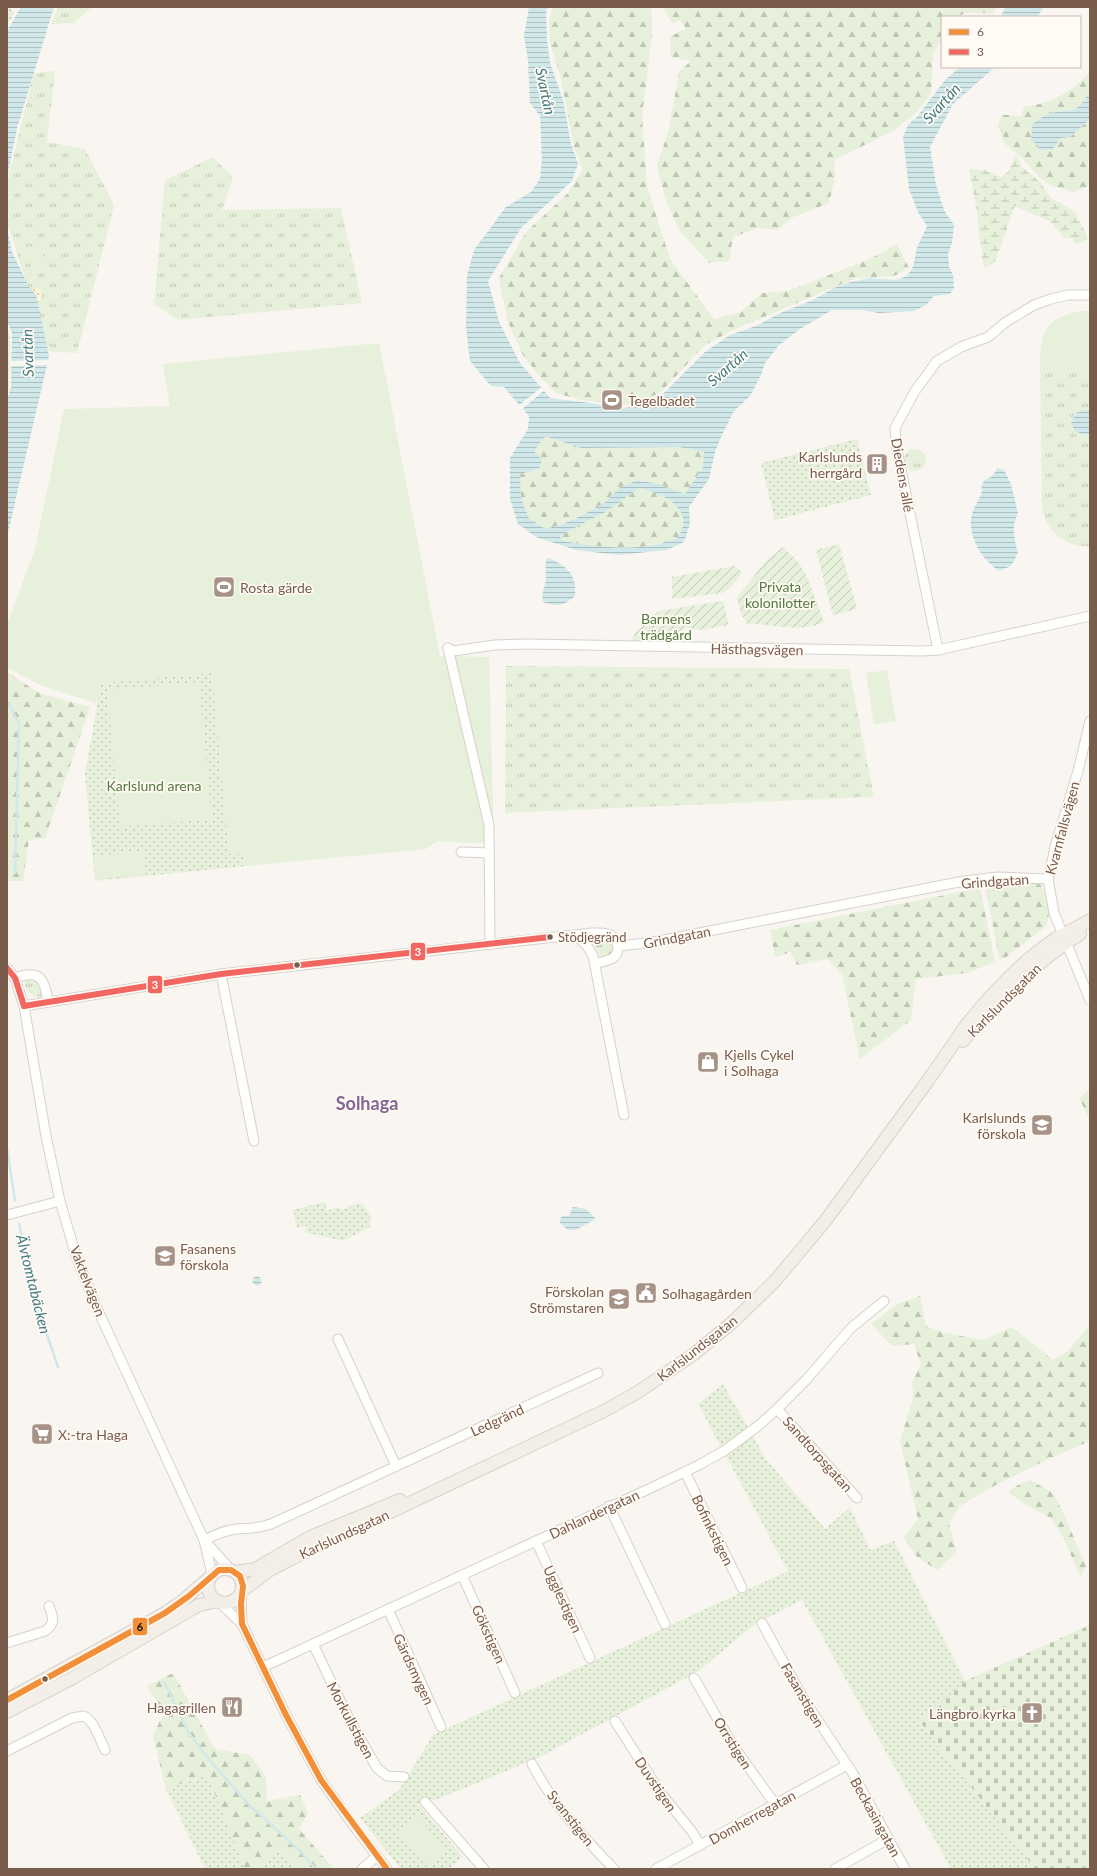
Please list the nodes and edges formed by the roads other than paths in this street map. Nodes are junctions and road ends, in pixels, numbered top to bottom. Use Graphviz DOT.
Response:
graph roads {
  1 [pos="1090,295"];
  2 [pos="1090,616"];
  3 [pos="938,650"];
  4 [pos="1090,721"];
  5 [pos="461,852"];
  6 [pos="490,853"];
  7 [pos="1048,879"];
  8 [pos="1090,920"];
  9 [pos="1090,928"];
  10 [pos="576,935"];
  11 [pos="1064,939"];
  12 [pos="490,945"];
  13 [pos="618,946"];
  14 [pos="594,964"];
  15 [pos="7,968"];
  16 [pos="221,974"];
  17 [pos="15,978"];
  18 [pos="1090,1000"];
  19 [pos="48,1002"];
  20 [pos="24,1006"];
  21 [pos="624,1115"];
  22 [pos="254,1141"];
  23 [pos="60,1201"];
  24 [pos="7,1215"];
  25 [pos="884,1301"];
  26 [pos="338,1339"];
  27 [pos="598,1373"];
  28 [pos="777,1409"];
  29 [pos="396,1466"];
  30 [pos="685,1472"];
  31 [pos="450,1483"];
  32 [pos="858,1498"];
  33 [pos="610,1506"];
  34 [pos="204,1540"];
  35 [pos="536,1541"];
  36 [pos="234,1571"];
  37 [pos="462,1575"];
  38 [pos="211,1576"];
  39 [pos="742,1588"];
  40 [pos="242,1592"];
  41 [pos="219,1602"];
  42 [pos="49,1606"];
  43 [pos="388,1609"];
  44 [pos="762,1622"];
  45 [pos="242,1624"];
  46 [pos="665,1624"];
  47 [pos="7,1643"];
  48 [pos="313,1644"];
  49 [pos="590,1658"];
  50 [pos="263,1667"];
  51 [pos="694,1678"];
  52 [pos="515,1693"];
  53 [pos="7,1700"];
  54 [pos="7,1712"];
  55 [pos="615,1721"];
  56 [pos="441,1728"];
  57 [pos="105,1750"];
  58 [pos="7,1751"];
  59 [pos="532,1764"];
  60 [pos="847,1765"];
  61 [pos="404,1777"];
  62 [pos="425,1802"];
  63 [pos="775,1804"];
  64 [pos="888,1839"];
  65 [pos="700,1845"];
  66 [pos="377,1856"];
  67 [pos="362,1869"];
  68 [pos="387,1869"];
  69 [pos="484,1869"];
  70 [pos="614,1869"];
  71 [pos="656,1869"];
  72 [pos="835,1869"];
  73 [pos="905,1869"];
  1 -- 3 [label="street, Diedens allé"];
  2 -- 3 [label="street, Hästhagsvägen"];
  3 -- 6 [label="street, Hästhagsvägen"];
  4 -- 7 [label="street, Kvarnfallsvägen"];
  5 -- 6 [label="street"];
  6 -- 12 [label="street"];
  7 -- 11 [label="street, Kvarnfallsvägen"];
  7 -- 13 [label="street, Grindgatan"];
  8 -- 11 [label="main road, Karlslundsgatan"];
  9 -- 11 [label="main road, Karlslundsgatan"];
  10 -- 12 [label="street"];
  10 -- 13 [label="street"];
  10 -- 14 [label="street"];
  11 -- 18 [label="street, Kvarnfallsvägen"];
  11 -- 31 [label="main road, Karlslundsgatan"];
  12 -- 16 [label="street"];
  13 -- 14 [label="street"];
  14 -- 21 [label="street"];
  15 -- 17 [label="street"];
  16 -- 19 [label="street"];
  16 -- 22 [label="street"];
  17 -- 19 [label="street"];
  17 -- 20 [label="street, Vaktelvägen"];
  19 -- 20 [label="street"];
  20 -- 23 [label="street, Vaktelvägen"];
  23 -- 24 [label="street"];
  23 -- 34 [label="street, Vaktelvägen"];
  25 -- 28 [label="street, Dahlandergatan"];
  26 -- 29 [label="street"];
  27 -- 29 [label="street, Ledgränd"];
  28 -- 30 [label="street, Dahlandergatan"];
  28 -- 32 [label="street, Sandtorpsgatan"];
  29 -- 34 [label="street, Ledgränd"];
  30 -- 33 [label="street, Dahlandergatan"];
  30 -- 39 [label="street, Bofinkstigen"];
  31 -- 36 [label="main road, Karlslundsgatan"];
  31 -- 40 [label="main road, Karlslundsgatan"];
  33 -- 35 [label="street, Dahlandergatan"];
  33 -- 46 [label="street"];
  34 -- 36 [label="street, Vaktelvägen"];
  34 -- 38 [label="street, Vaktelvägen"];
  35 -- 37 [label="street, Dahlandergatan"];
  35 -- 49 [label="street, Ugglestigen"];
  36 -- 38 [label="main road"];
  36 -- 40 [label="main road"];
  37 -- 43 [label="street, Dahlandergatan"];
  37 -- 52 [label="street, Gökstigen"];
  38 -- 41 [label="main road"];
  38 -- 53 [label="main road"];
  40 -- 41 [label="main road"];
  40 -- 45 [label="street"];
  41 -- 45 [label="street"];
  41 -- 54 [label="main road"];
  42 -- 47 [label="street"];
  43 -- 48 [label="street, Dahlandergatan"];
  43 -- 56 [label="street, Gärdsmygen"];
  44 -- 60 [label="street, Fasanstigen"];
  45 -- 50 [label="street"];
  48 -- 50 [label="street, Dahlandergatan"];
  48 -- 61 [label="street, Morkullstigen"];
  50 -- 66 [label="street"];
  51 -- 63 [label="street, Orrstigen"];
  55 -- 65 [label="street, Duvstigen"];
  57 -- 58 [label="street"];
  59 -- 70 [label="street, Svanstigen"];
  60 -- 63 [label="street, Domherregatan"];
  60 -- 64 [label="street, Beckasingatan"];
  62 -- 69 [label="street"];
  63 -- 65 [label="street, Domherregatan"];
  64 -- 72 [label="street"];
  64 -- 73 [label="street, Beckasingatan"];
  65 -- 71 [label="street, Domherregatan"];
  66 -- 67 [label="street"];
  66 -- 68 [label="street"];
}
